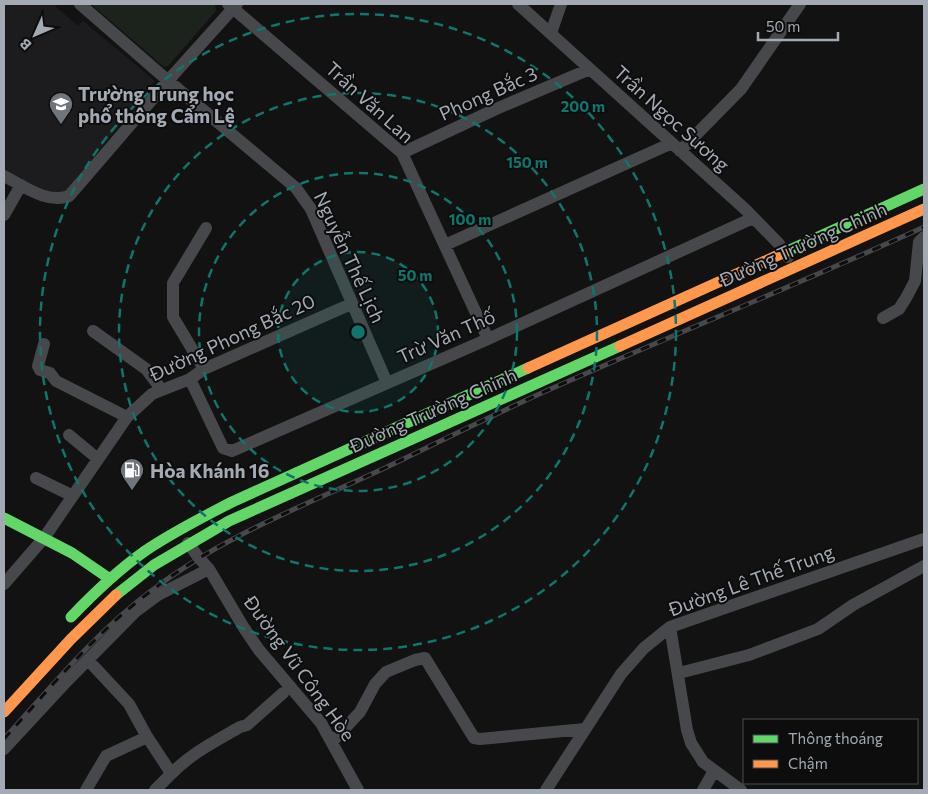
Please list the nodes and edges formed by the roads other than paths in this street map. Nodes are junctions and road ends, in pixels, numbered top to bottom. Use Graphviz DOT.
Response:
graph roads {
  1 [pos="80,4"];
  2 [pos="518,4"];
  3 [pos="561,4"];
  4 [pos="232,5"];
  5 [pos="795,5"];
  6 [pos="551,34"];
  7 [pos="590,69"];
  8 [pos="168,80"];
  9 [pos="676,147"];
  10 [pos="402,153"];
  11 [pos="4,176"];
  12 [pos="21,185"];
  13 [pos="924,189"];
  14 [pos="924,210"];
  15 [pos="4,215"];
  16 [pos="753,218"];
  17 [pos="206,228"];
  18 [pos="924,237"];
  19 [pos="445,245"];
  20 [pos="785,251"];
  21 [pos="793,267"];
  22 [pos="351,304"];
  23 [pos="883,318"];
  24 [pos="93,331"];
  25 [pos="488,339"];
  26 [pos="44,344"];
  27 [pos="204,369"];
  28 [pos="190,379"];
  29 [pos="387,383"];
  30 [pos="161,389"];
  31 [pos="127,417"];
  32 [pos="69,436"];
  33 [pos="98,459"];
  34 [pos="36,478"];
  35 [pos="73,496"];
  36 [pos="4,518"];
  37 [pos="44,538"];
  38 [pos="924,539"];
  39 [pos="188,544"];
  40 [pos="924,566"];
  41 [pos="209,569"];
  42 [pos="110,579"];
  43 [pos="4,584"];
  44 [pos="63,626"];
  45 [pos="670,627"];
  46 [pos="88,660"];
  47 [pos="679,673"];
  48 [pos="283,693"];
  49 [pos="4,712"];
  50 [pos="585,729"];
  51 [pos="147,736"];
  52 [pos="332,742"];
  53 [pos="4,749"];
  54 [pos="714,771"];
  55 [pos="170,775"];
  56 [pos="86,790"];
  57 [pos="155,790"];
  58 [pos="358,790"];
  59 [pos="546,790"];
  60 [pos="703,790"];
  61 [pos="740,790"];
  1 -- 8 [label="street, Nguyễn Thế Lịch"];
  2 -- 6 [label="street, Trần Ngọc Sương"];
  3 -- 6 [label="street"];
  4 -- 8 [label="street"];
  4 -- 10 [label="street, Trần Văn Lan"];
  5 -- 9 [label="street"];
  6 -- 7 [label="street, Trần Ngọc Sương"];
  7 -- 9 [label="street, Trần Ngọc Sương"];
  7 -- 10 [label="street, Phong Bắc 3"];
  8 -- 12 [label="street"];
  8 -- 22 [label="street, Nguyễn Thế Lịch"];
  9 -- 16 [label="street, Trần Ngọc Sương"];
  9 -- 19 [label="street"];
  10 -- 19 [label="street, Trần Văn Lan"];
  11 -- 12 [label="street"];
  12 -- 15 [label="street"];
  13 -- 20 [label="main road, Đường Trường Chinh"];
  14 -- 21 [label="main road, Đường Trường Chinh"];
  16 -- 20 [label="street, Trần Ngọc Sương"];
  16 -- 25 [label="street, Trừ Văn Thố"];
  17 -- 27 [label="street"];
  18 -- 23 [label="street"];
  19 -- 25 [label="street, Trần Văn Lan"];
  20 -- 21 [label="street, Trần Ngọc Sương"];
  20 -- 42 [label="main road, Đường Trường Chinh"];
  21 -- 39 [label="main road, Đường Trường Chinh"];
  22 -- 27 [label="street, Đường Phong Bắc 20"];
  22 -- 29 [label="street, Nguyễn Thế Lịch"];
  24 -- 30 [label="street"];
  25 -- 29 [label="street, Trừ Văn Thố"];
  26 -- 31 [label="street"];
  27 -- 28 [label="street, Đường Phong Bắc 20"];
  28 -- 29 [label="street, Trừ Văn Thố"];
  28 -- 30 [label="street, Đường Phong Bắc 20"];
  30 -- 31 [label="street, Đường Phong Bắc 20"];
  31 -- 33 [label="street, Đường Phong Bắc 20"];
  32 -- 33 [label="street"];
  33 -- 35 [label="street, Đường Phong Bắc 20"];
  34 -- 35 [label="street"];
  35 -- 37 [label="street, Đường Phong Bắc 20"];
  36 -- 37 [label="main road"];
  37 -- 42 [label="main road"];
  37 -- 43 [label="street, Đường Phong Bắc 20"];
  38 -- 45 [label="street, Đường Lê Thế Trung"];
  39 -- 41 [label="street, Đường Vũ Công Hòe"];
  39 -- 49 [label="main road, Đường Trường Chinh"];
  40 -- 47 [label="street"];
  41 -- 46 [label="street"];
  41 -- 52 [label="street, Đường Vũ Công Hòe"];
  42 -- 44 [label="main road, Đường Trường Chinh"];
  45 -- 47 [label="street"];
  45 -- 50 [label="street, Đường Lê Thế Trung"];
  46 -- 51 [label="street"];
  46 -- 53 [label="street"];
  47 -- 54 [label="street"];
  48 -- 55 [label="street"];
  50 -- 52 [label="street"];
  50 -- 59 [label="street, Đường Lê Thế Trung"];
  51 -- 55 [label="street"];
  51 -- 56 [label="street"];
  52 -- 58 [label="street, Đường Vũ Công Hòe"];
  54 -- 60 [label="street"];
  54 -- 61 [label="street"];
  55 -- 57 [label="street"];
}
